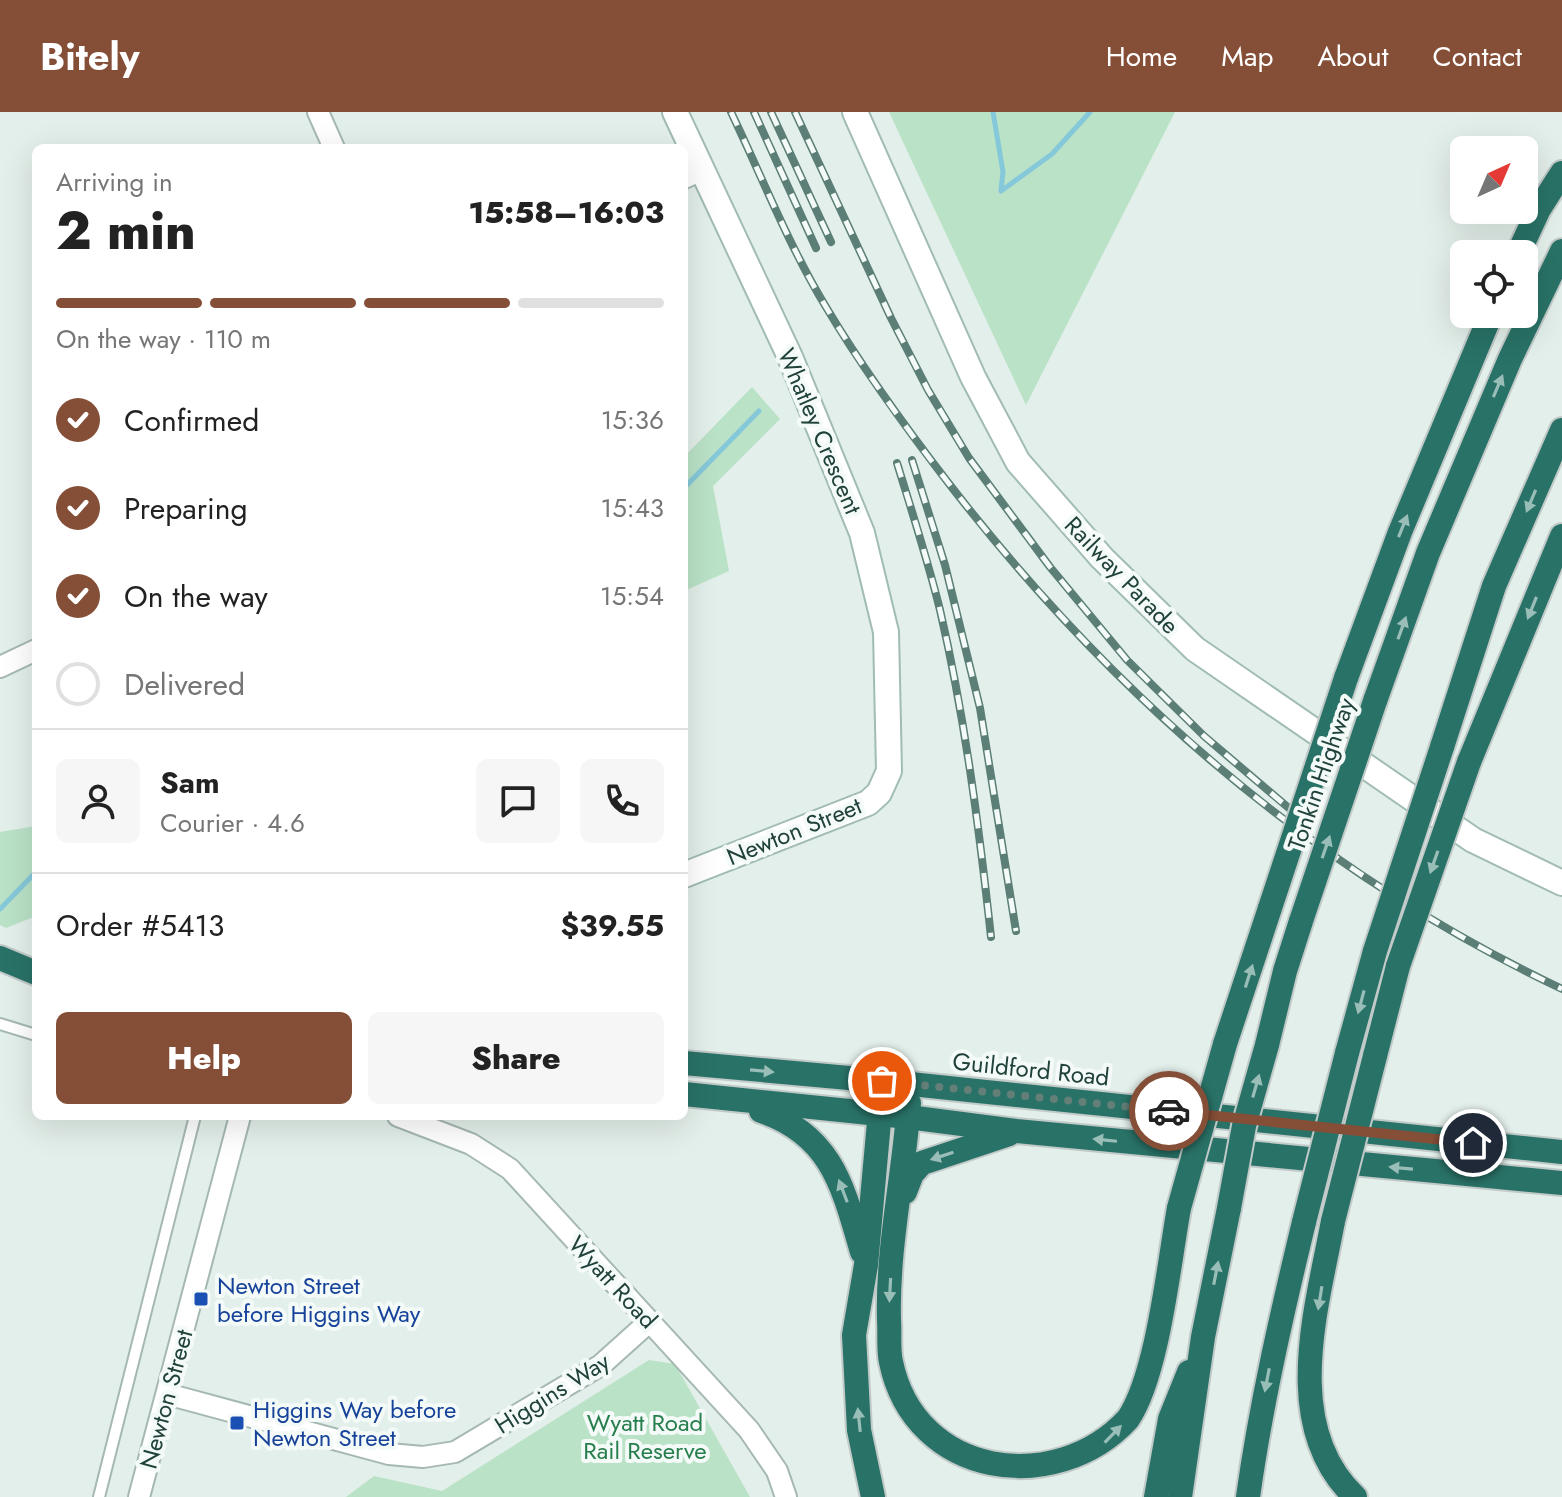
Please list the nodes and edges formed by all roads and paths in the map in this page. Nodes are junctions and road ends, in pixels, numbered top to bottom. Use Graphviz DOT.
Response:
graph roads {
  1 [pos="318,112"];
  2 [pos="675,112"];
  3 [pos="855,112"];
  4 [pos="332,144"];
  5 [pos="684,144"];
  6 [pos="1562,173"];
  7 [pos="693,174"];
  8 [pos="1525,240"];
  9 [pos="1562,251"];
  10 [pos="1485,328"];
  11 [pos="1562,430"];
  12 [pos="1562,536"];
  13 [pos="32,652"];
  14 [pos="0,667"];
  15 [pos="889,771"];
  16 [pos="688,873"];
  17 [pos="1562,883"];
  18 [pos="0,1024"];
  19 [pos="32,1034"];
  20 [pos="688,1063"];
  21 [pos="882,1081"];
  22 [pos="910,1084"];
  23 [pos="688,1094"];
  24 [pos="726,1098"];
  25 [pos="880,1115"];
  26 [pos="908,1117"];
  27 [pos="194,1120"];
  28 [pos="239,1120"];
  29 [pos="408,1120"];
  30 [pos="1016,1131"];
  31 [pos="1562,1152"];
  32 [pos="1562,1183"];
  33 [pos="897,1212"];
  34 [pos="866,1265"];
  35 [pos="650,1321"];
  36 [pos="1203,1337"];
  37 [pos="167,1394"];
  38 [pos="99,1497"];
  39 [pos="139,1497"];
  40 [pos="786,1497"];
  41 [pos="873,1497"];
  42 [pos="1156,1497"];
  43 [pos="1180,1497"];
  44 [pos="1248,1497"];
  45 [pos="1355,1497"];
  1 -- 4 [label="street"];
  2 -- 5 [label="street, Whatley Crescent"];
  3 -- 17 [label="street, Railway Parade"];
  6 -- 8 [label="highway"];
  7 -- 15 [label="street, Whatley Crescent"];
  36 -- 9 [label="highway, Tonkin Highway, one-way, bridge"];
  33 -- 10 [label="highway, one-way, bridge"];
  11 -- 44 [label="highway, one-way, bridge"];
  12 -- 45 [label="highway, one-way, bridge"];
  13 -- 14 [label="street"];
  15 -- 16 [label="street, Newton Street"];
  18 -- 19 [label="lane"];
  20 -- 21 [label="highway, Guildford Road, one-way"];
  21 -- 22 [label="highway, Guildford Road"];
  21 -- 25 [label="highway"];
  22 -- 26 [label="highway"];
  22 -- 31 [label="highway, Guildford Road"];
  23 -- 24 [label="highway"];
  24 -- 25 [label="highway"];
  34 -- 24 [label="highway, one-way"];
  25 -- 26 [label="highway"];
  25 -- 34 [label="highway"];
  26 -- 30 [label="highway"];
  26 -- 33 [label="highway"];
  27 -- 38 [label="lane"];
  28 -- 37 [label="street, Newton Street"];
  29 -- 35 [label="street, Wyatt Road"];
  32 -- 30 [label="highway, one-way"];
  30 -- 33 [label="highway, one-way"];
  41 -- 34 [label="highway, one-way"];
  35 -- 37 [label="street, Higgins Way"];
  35 -- 40 [label="street, Wyatt Road"];
  36 -- 42 [label="highway, Tonkin Highway"];
  36 -- 43 [label="highway, Tonkin Highway"];
  37 -- 39 [label="street, Newton Street"];
}
